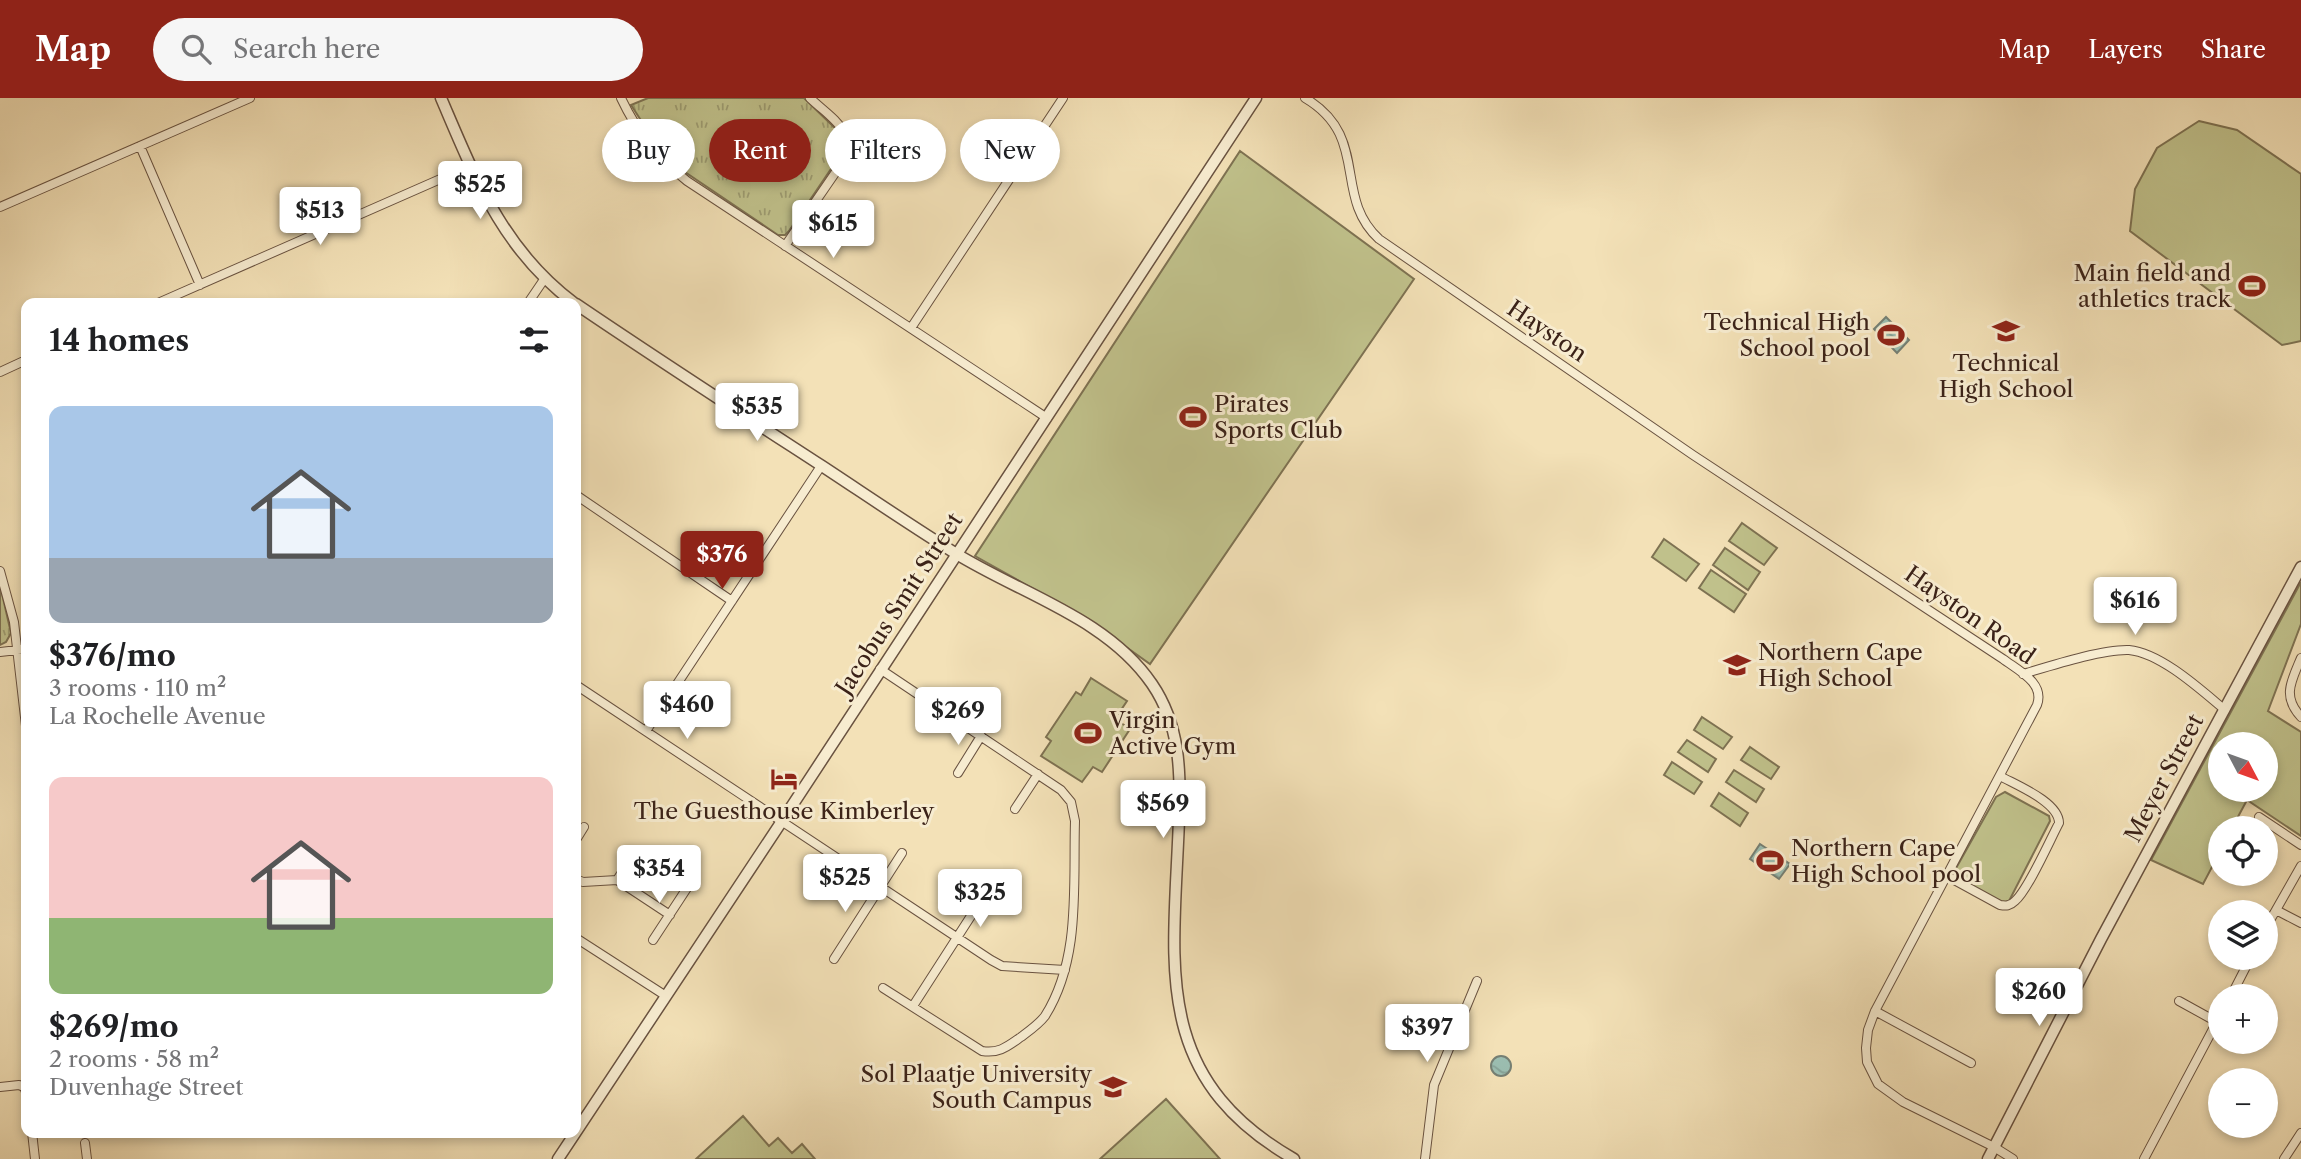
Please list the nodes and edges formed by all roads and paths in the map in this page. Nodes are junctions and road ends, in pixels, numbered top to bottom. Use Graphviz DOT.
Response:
graph roads {
  1 [pos="250,98"];
  2 [pos="441,98"];
  3 [pos="810,98"];
  4 [pos="1050,98"];
  5 [pos="1256,98"];
  6 [pos="1305,98"];
  7 [pos="624,99"];
  8 [pos="1061,101"];
  9 [pos="140,146"];
  10 [pos="470,166"];
  11 [pos="0,207"];
  12 [pos="785,246"];
  13 [pos="545,278"];
  14 [pos="200,285"];
  15 [pos="170,298"];
  16 [pos="531,298"];
  17 [pos="569,298"];
  18 [pos="581,307"];
  19 [pos="911,328"];
  20 [pos="21,362"];
  21 [pos="0,372"];
  22 [pos="1047,418"];
  23 [pos="821,466"];
  24 [pos="581,498"];
  25 [pos="1833,545"];
  26 [pos="957,554"];
  27 [pos="2301,567"];
  28 [pos="0,570"];
  29 [pos="733,601"];
  30 [pos="21,646"];
  31 [pos="21,650"];
  32 [pos="0,652"];
  33 [pos="2301,658"];
  34 [pos="880,669"];
  35 [pos="2023,674"];
  36 [pos="581,688"];
  37 [pos="2225,710"];
  38 [pos="2301,717"];
  39 [pos="646,731"];
  40 [pos="982,736"];
  41 [pos="958,773"];
  42 [pos="1038,774"];
  43 [pos="2000,776"];
  44 [pos="1015,809"];
  45 [pos="782,821"];
  46 [pos="584,827"];
  47 [pos="2278,830"];
  48 [pos="581,832"];
  49 [pos="2301,845"];
  50 [pos="902,853"];
  51 [pos="632,858"];
  52 [pos="2301,866"];
  53 [pos="1947,876"];
  54 [pos="617,880"];
  55 [pos="581,881"];
  56 [pos="690,885"];
  57 [pos="880,885"];
  58 [pos="978,905"];
  59 [pos="2278,906"];
  60 [pos="2278,911"];
  61 [pos="670,915"];
  62 [pos="2301,923"];
  63 [pos="957,938"];
  64 [pos="653,940"];
  65 [pos="581,941"];
  66 [pos="834,959"];
  67 [pos="1065,970"];
  68 [pos="1477,981"];
  69 [pos="883,988"];
  70 [pos="666,996"];
  71 [pos="2179,1001"];
  72 [pos="913,1006"];
  73 [pos="1875,1012"];
  74 [pos="2208,1013"];
  75 [pos="2208,1039"];
  76 [pos="1971,1063"];
  77 [pos="21,1086"];
  78 [pos="0,1087"];
  79 [pos="581,1124"];
  80 [pos="2301,1133"];
  81 [pos="33,1138"];
  82 [pos="572,1138"];
  83 [pos="85,1143"];
  84 [pos="1991,1146"];
  85 [pos="35,1159"];
  86 [pos="87,1159"];
  87 [pos="558,1159"];
  88 [pos="1294,1159"];
  89 [pos="1425,1159"];
  90 [pos="1980,1159"];
  91 [pos="1988,1159"];
  92 [pos="2013,1159"];
  93 [pos="2144,1159"];
  94 [pos="2285,1159"];
  1 -- 9 [label="street"];
  2 -- 10 [label="street"];
  3 -- 12 [label="street"];
  4 -- 8 [label="street"];
  5 -- 22 [label="street, Jacobus Smit Street"];
  6 -- 25 [label="street, Hayston"];
  7 -- 12 [label="street"];
  8 -- 19 [label="street"];
  9 -- 11 [label="street"];
  9 -- 14 [label="street"];
  10 -- 13 [label="street"];
  10 -- 14 [label="street"];
  12 -- 19 [label="street"];
  13 -- 16 [label="street"];
  13 -- 17 [label="street"];
  14 -- 15 [label="street"];
  18 -- 23 [label="street"];
  19 -- 22 [label="street"];
  20 -- 21 [label="street"];
  22 -- 26 [label="street, Jacobus Smit Street"];
  23 -- 26 [label="street"];
  23 -- 29 [label="street"];
  24 -- 29 [label="street"];
  25 -- 35 [label="street, Hayston Road"];
  26 -- 34 [label="street, Jacobus Smit Street"];
  26 -- 88 [label="street"];
  27 -- 37 [label="street, Meyer Street"];
  28 -- 30 [label="street"];
  29 -- 39 [label="street"];
  31 -- 32 [label="street"];
  33 -- 38 [label="street"];
  34 -- 40 [label="street"];
  34 -- 45 [label="street, Jacobus Smit Street"];
  35 -- 37 [label="street"];
  35 -- 43 [label="street, Hayston Road"];
  36 -- 39 [label="street"];
  37 -- 84 [label="street, Meyer Street"];
  39 -- 45 [label="street"];
  40 -- 41 [label="street"];
  40 -- 42 [label="street"];
  42 -- 44 [label="street"];
  42 -- 67 [label="street"];
  43 -- 53 [label="street, Hayston Road"];
  43 -- 53 [label="street"];
  45 -- 57 [label="street"];
  45 -- 70 [label="street, Jacobus Smit Street"];
  46 -- 48 [label="street"];
  47 -- 49 [label="street"];
  50 -- 57 [label="street"];
  51 -- 54 [label="street"];
  52 -- 59 [label="street"];
  53 -- 73 [label="street, Hayston Road"];
  54 -- 55 [label="street"];
  54 -- 61 [label="street"];
  56 -- 61 [label="street"];
  57 -- 63 [label="street"];
  57 -- 66 [label="street"];
  58 -- 63 [label="street"];
  60 -- 62 [label="street"];
  61 -- 64 [label="street"];
  63 -- 67 [label="street"];
  63 -- 72 [label="street"];
  65 -- 70 [label="street"];
  67 -- 72 [label="street"];
  68 -- 89 [label="street"];
  69 -- 72 [label="street"];
  70 -- 79 [label="street, Jacobus Smit Street"];
  71 -- 74 [label="street"];
  73 -- 76 [label="street"];
  73 -- 84 [label="street, Hayston Road"];
  75 -- 93 [label="street"];
  77 -- 78 [label="street"];
  80 -- 94 [label="street"];
  81 -- 85 [label="street"];
  82 -- 87 [label="street, Jacobus Smit Street"];
  83 -- 86 [label="street"];
  84 -- 90 [label="street, Meyer Street"];
  84 -- 91 [label="street, Meyer Street"];
  84 -- 92 [label="street, Hayston Road"];
}
